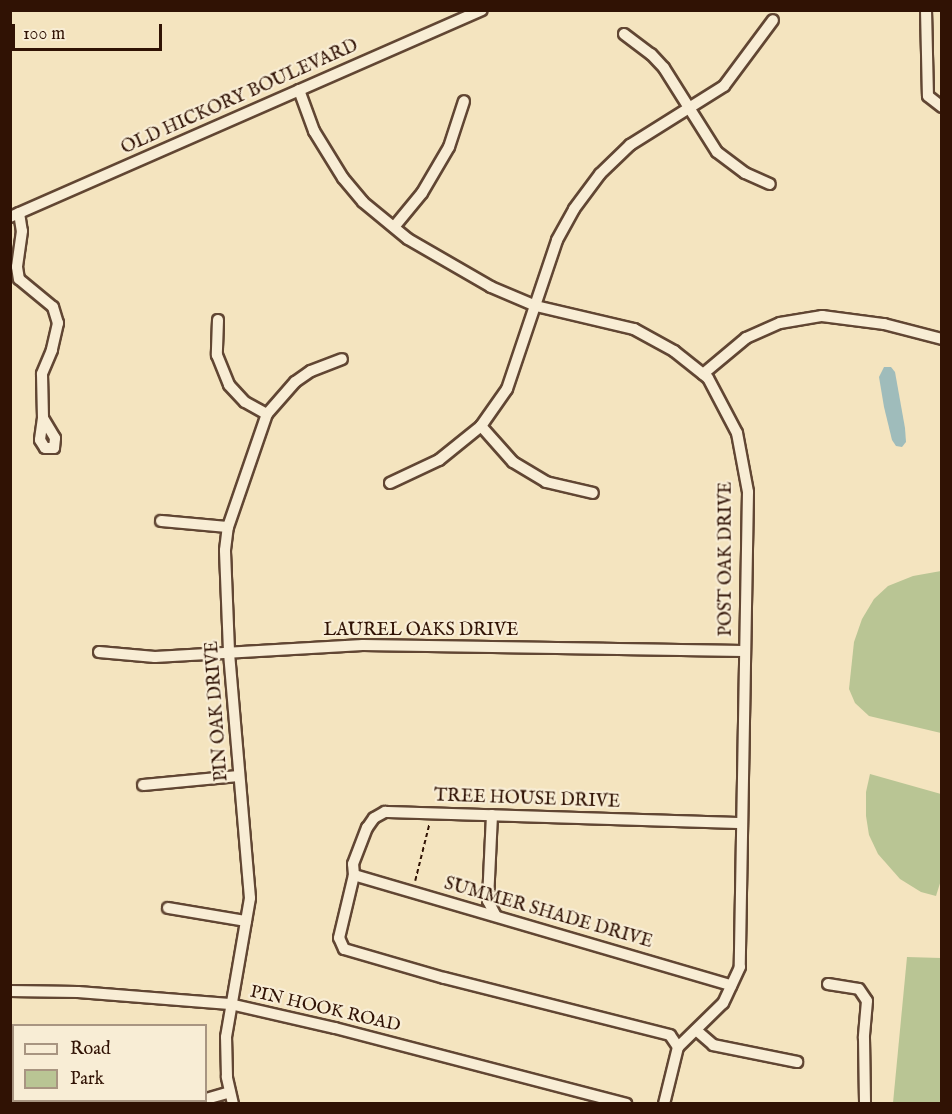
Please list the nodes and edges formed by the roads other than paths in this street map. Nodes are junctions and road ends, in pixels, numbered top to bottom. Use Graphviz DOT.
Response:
graph roads {
  1 [pos="482,10"];
  2 [pos="926,10"];
  3 [pos="773,20"];
  4 [pos="624,34"];
  5 [pos="299,90"];
  6 [pos="464,101"];
  7 [pos="942,107"];
  8 [pos="689,108"];
  9 [pos="770,184"];
  10 [pos="15,215"];
  11 [pos="394,227"];
  12 [pos="536,306"];
  13 [pos="218,320"];
  14 [pos="942,339"];
  15 [pos="342,359"];
  16 [pos="703,374"];
  17 [pos="267,414"];
  18 [pos="42,418"];
  19 [pos="481,426"];
  20 [pos="390,483"];
  21 [pos="592,493"];
  22 [pos="161,521"];
  23 [pos="228,527"];
  24 [pos="229,651"];
  25 [pos="743,651"];
  26 [pos="99,652"];
  27 [pos="240,776"];
  28 [pos="143,785"];
  29 [pos="492,815"];
  30 [pos="741,822"];
  31 [pos="354,875"];
  32 [pos="168,908"];
  33 [pos="496,916"];
  34 [pos="246,921"];
  35 [pos="828,984"];
  36 [pos="731,985"];
  37 [pos="10,992"];
  38 [pos="230,1004"];
  39 [pos="696,1030"];
  40 [pos="678,1047"];
  41 [pos="797,1062"];
  42 [pos="232,1098"];
  43 [pos="207,1099"];
  44 [pos="626,1104"];
  45 [pos="664,1104"];
  46 [pos="865,1104"];
  1 -- 5 [label="street, OLD HICKORY BOULEVARD"];
  2 -- 7 [label="street"];
  3 -- 8 [label="street"];
  4 -- 8 [label="street"];
  5 -- 10 [label="street, OLD HICKORY BOULEVARD"];
  5 -- 11 [label="street, POST OAK DRIVE"];
  6 -- 11 [label="street"];
  8 -- 9 [label="street"];
  8 -- 12 [label="street"];
  10 -- 18 [label="street"];
  11 -- 12 [label="street, POST OAK DRIVE"];
  12 -- 16 [label="street, POST OAK DRIVE"];
  12 -- 19 [label="street"];
  13 -- 17 [label="street"];
  14 -- 16 [label="street"];
  15 -- 17 [label="street, PIN OAK DRIVE"];
  16 -- 25 [label="street, POST OAK DRIVE"];
  17 -- 23 [label="street, PIN OAK DRIVE"];
  19 -- 20 [label="street"];
  19 -- 21 [label="street"];
  22 -- 23 [label="street"];
  23 -- 24 [label="street, PIN OAK DRIVE"];
  24 -- 25 [label="street, LAUREL OAKS DRIVE"];
  24 -- 26 [label="street, LAUREL OAKS DRIVE"];
  24 -- 27 [label="street, PIN OAK DRIVE"];
  25 -- 30 [label="street, POST OAK DRIVE"];
  27 -- 28 [label="street"];
  27 -- 34 [label="street, PIN OAK DRIVE"];
  29 -- 30 [label="street, TREE HOUSE DRIVE"];
  29 -- 31 [label="street, TREE HOUSE DRIVE"];
  29 -- 33 [label="street"];
  30 -- 36 [label="street, POST OAK DRIVE"];
  31 -- 33 [label="street, SUMMER SHADE DRIVE"];
  31 -- 40 [label="street, TREE HOUSE DRIVE"];
  32 -- 34 [label="street"];
  33 -- 36 [label="street, SUMMER SHADE DRIVE"];
  34 -- 38 [label="street, PIN OAK DRIVE"];
  35 -- 46 [label="street"];
  36 -- 39 [label="street, POST OAK DRIVE"];
  37 -- 38 [label="street, PIN HOOK ROAD"];
  38 -- 42 [label="street, PIN OAK DRIVE"];
  38 -- 44 [label="street, PIN HOOK ROAD"];
  39 -- 40 [label="street, POST OAK DRIVE"];
  39 -- 41 [label="street"];
  40 -- 45 [label="street"];
  42 -- 43 [label="street"];
}
